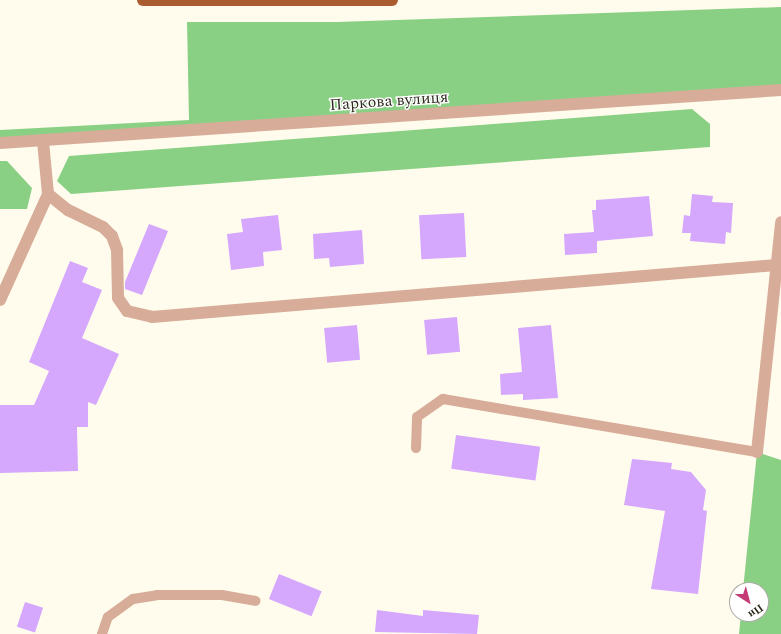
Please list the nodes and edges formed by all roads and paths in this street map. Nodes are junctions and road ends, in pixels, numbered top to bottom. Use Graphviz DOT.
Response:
graph roads {
  1 [pos="143,0"];
  2 [pos="392,0"];
  3 [pos="781,90"];
  4 [pos="43,141"];
  5 [pos="0,142"];
  6 [pos="48,194"];
  7 [pos="781,222"];
  8 [pos="776,265"];
  9 [pos="0,300"];
  10 [pos="416,448"];
  11 [pos="757,452"];
  12 [pos="255,601"];
  13 [pos="102,634"];
  1 -- 2 [label="highway"];
  3 -- 4 [label="street, Паркова вулиця"];
  4 -- 5 [label="street, Паркова вулиця"];
  4 -- 6 [label="street"];
  6 -- 8 [label="street"];
  6 -- 9 [label="street"];
  7 -- 8 [label="street"];
  8 -- 11 [label="street"];
  10 -- 11 [label="lane"];
  12 -- 13 [label="lane"];
}
